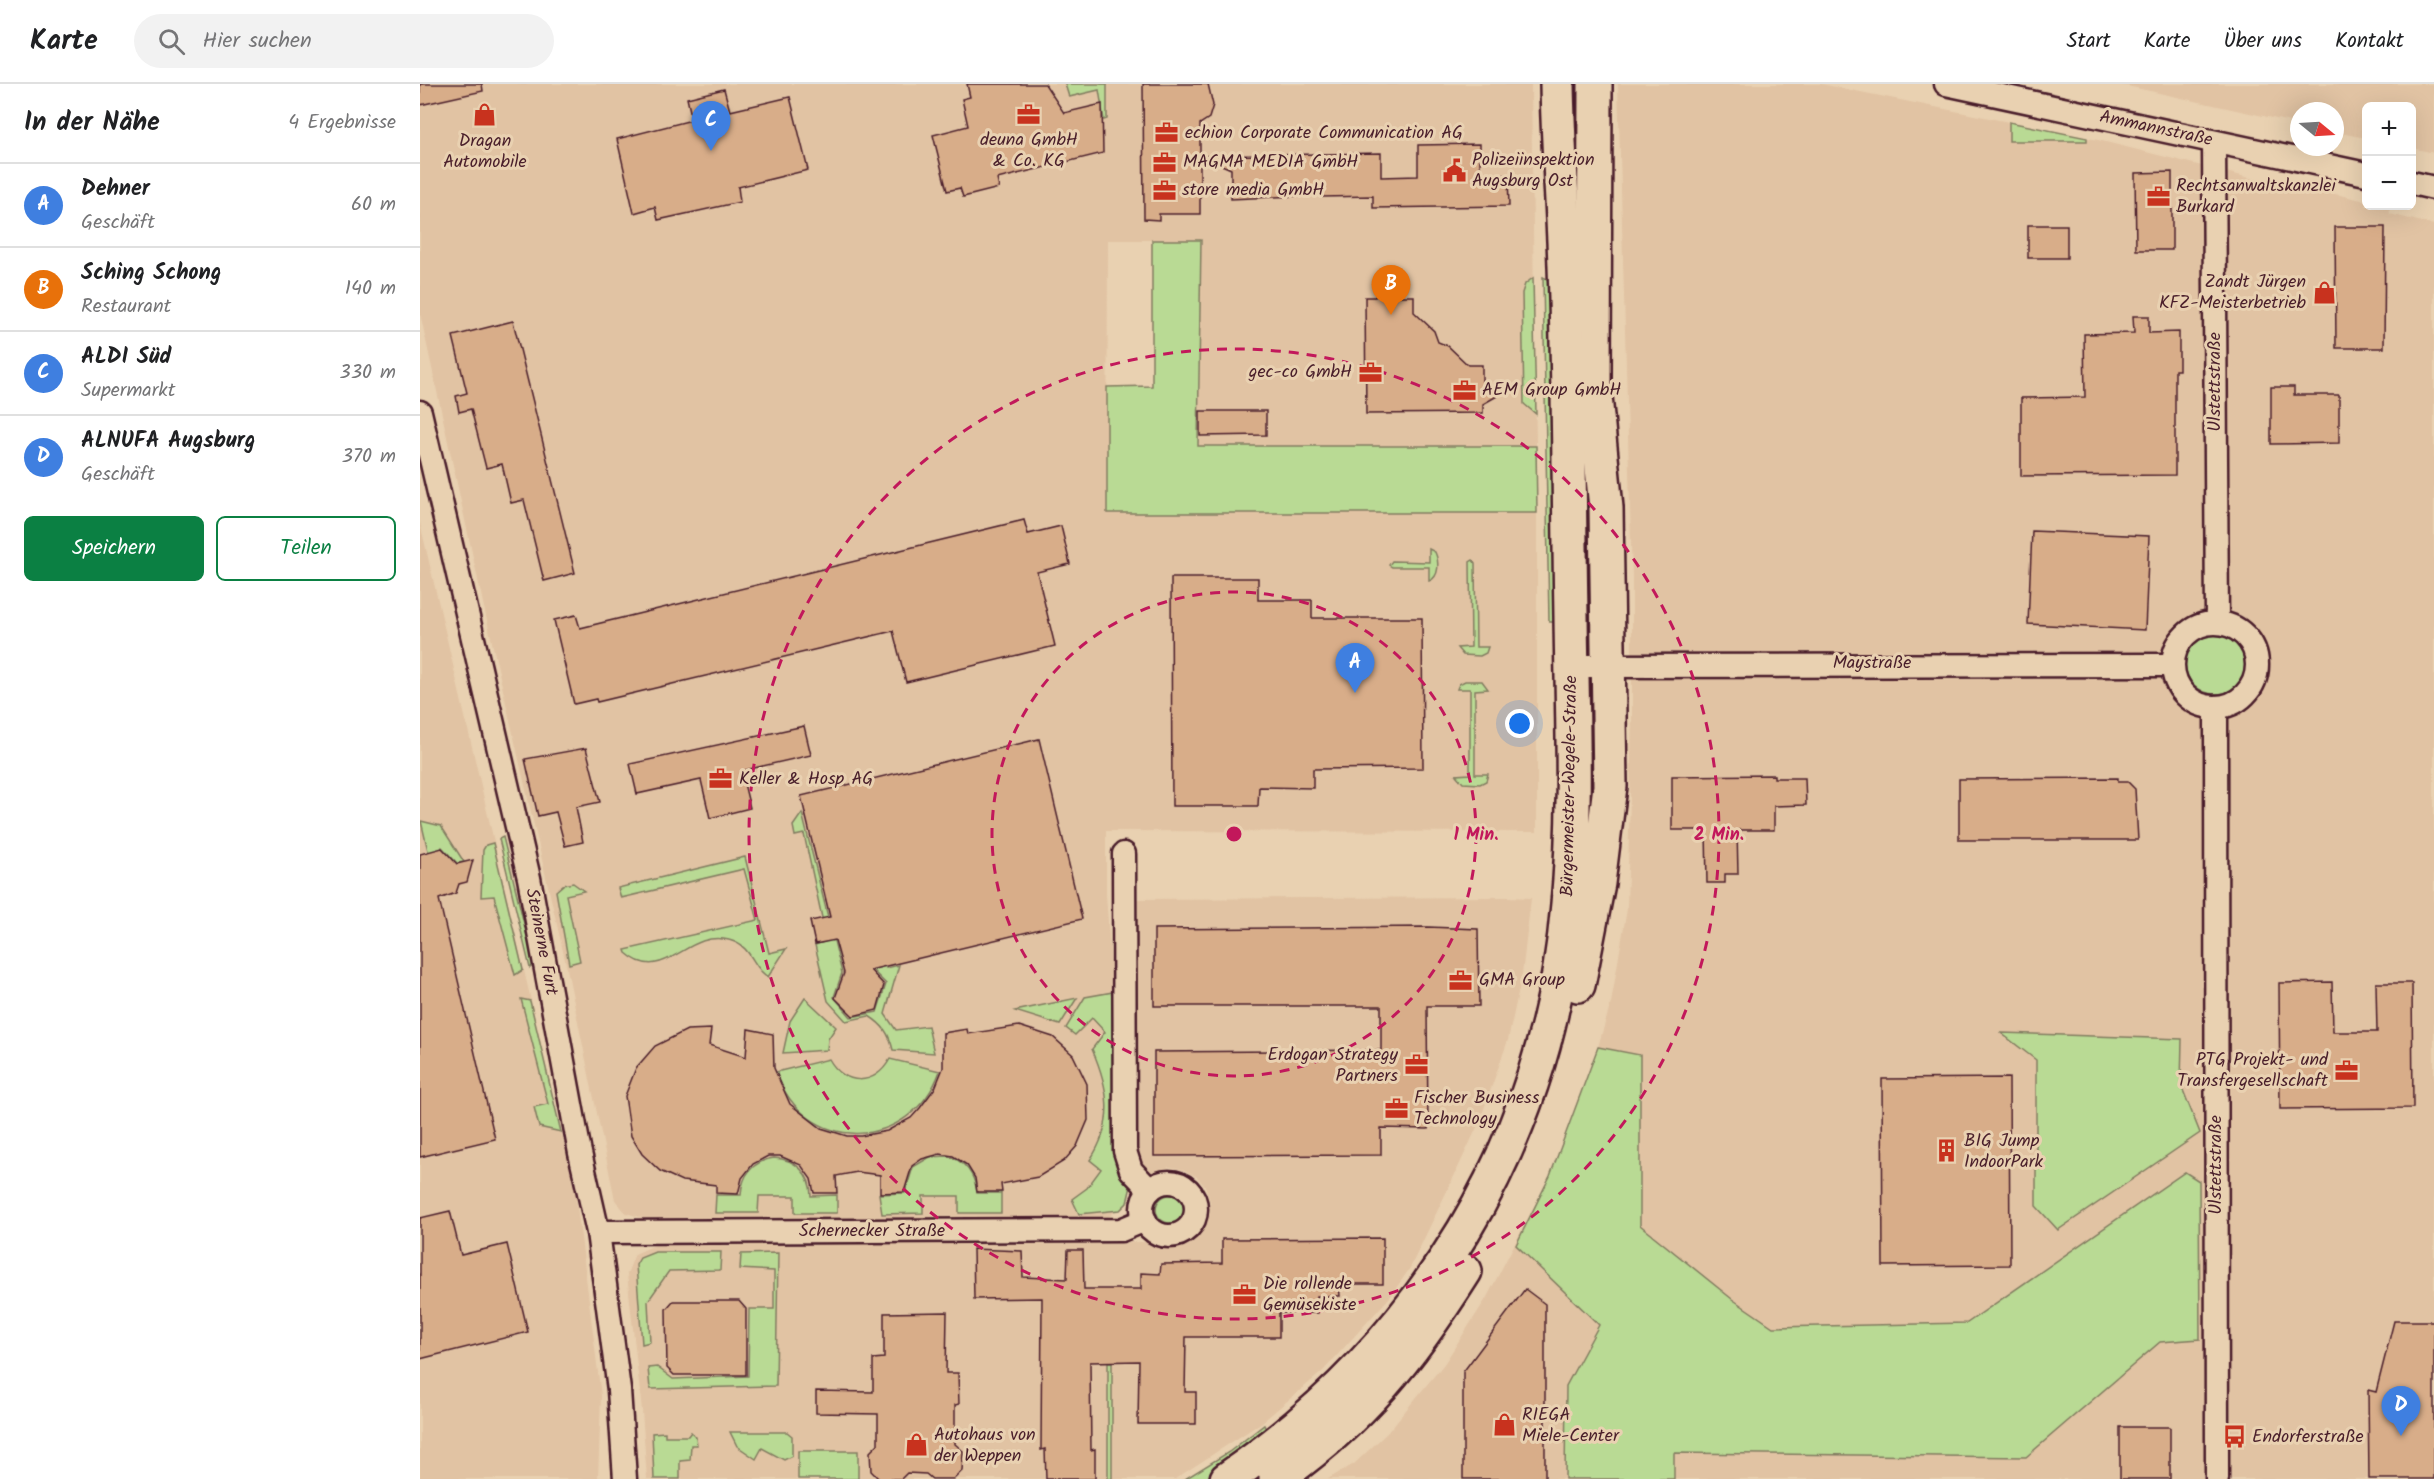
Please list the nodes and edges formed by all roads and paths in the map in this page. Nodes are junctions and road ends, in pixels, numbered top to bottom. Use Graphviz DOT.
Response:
graph roads {
  1 [pos="1557,84"];
  2 [pos="1595,84"];
  3 [pos="1946,84"];
  4 [pos="2214,142"];
  5 [pos="2362,173"];
  6 [pos="2416,184"];
  7 [pos="2434,188"];
  8 [pos="420,412"];
  9 [pos="2217,622"];
  10 [pos="2172,665"];
  11 [pos="1571,666"];
  12 [pos="1608,666"];
  13 [pos="2216,707"];
  14 [pos="1124,854"];
  15 [pos="1150,1190"];
  16 [pos="1145,1220"];
  17 [pos="598,1232"];
  18 [pos="1263,1472"];
  19 [pos="625,1479"];
  20 [pos="1227,1479"];
  21 [pos="2217,1479"];
  1 -- 11 [label="main road, Bürgermeister-Wegele-Straße"];
  2 -- 12 [label="main road, Bürgermeister-Wegele-Straße"];
  3 -- 4 [label="street, Ammannstraße"];
  4 -- 5 [label="street, Ammannstraße"];
  4 -- 9 [label="street, Ulstettstraße"];
  6 -- 7 [label="street"];
  8 -- 17 [label="street, Steinerne Furt"];
  9 -- 10 [label="street"];
  9 -- 13 [label="street"];
  10 -- 12 [label="street, Maystraße"];
  10 -- 13 [label="street"];
  11 -- 12 [label="street, Maystraße"];
  11 -- 18 [label="main road, Bürgermeister-Wegele-Straße"];
  12 -- 18 [label="main road, Bürgermeister-Wegele-Straße"];
  13 -- 21 [label="street, Ulstettstraße"];
  14 -- 15 [label="street"];
  15 -- 16 [label="street"];
  15 -- 16 [label="street"];
  16 -- 17 [label="street, Schernecker Straße"];
  17 -- 19 [label="street, Steinerne Furt"];
  18 -- 20 [label="main road, Bürgermeister-Wegele-Straße"];
}
